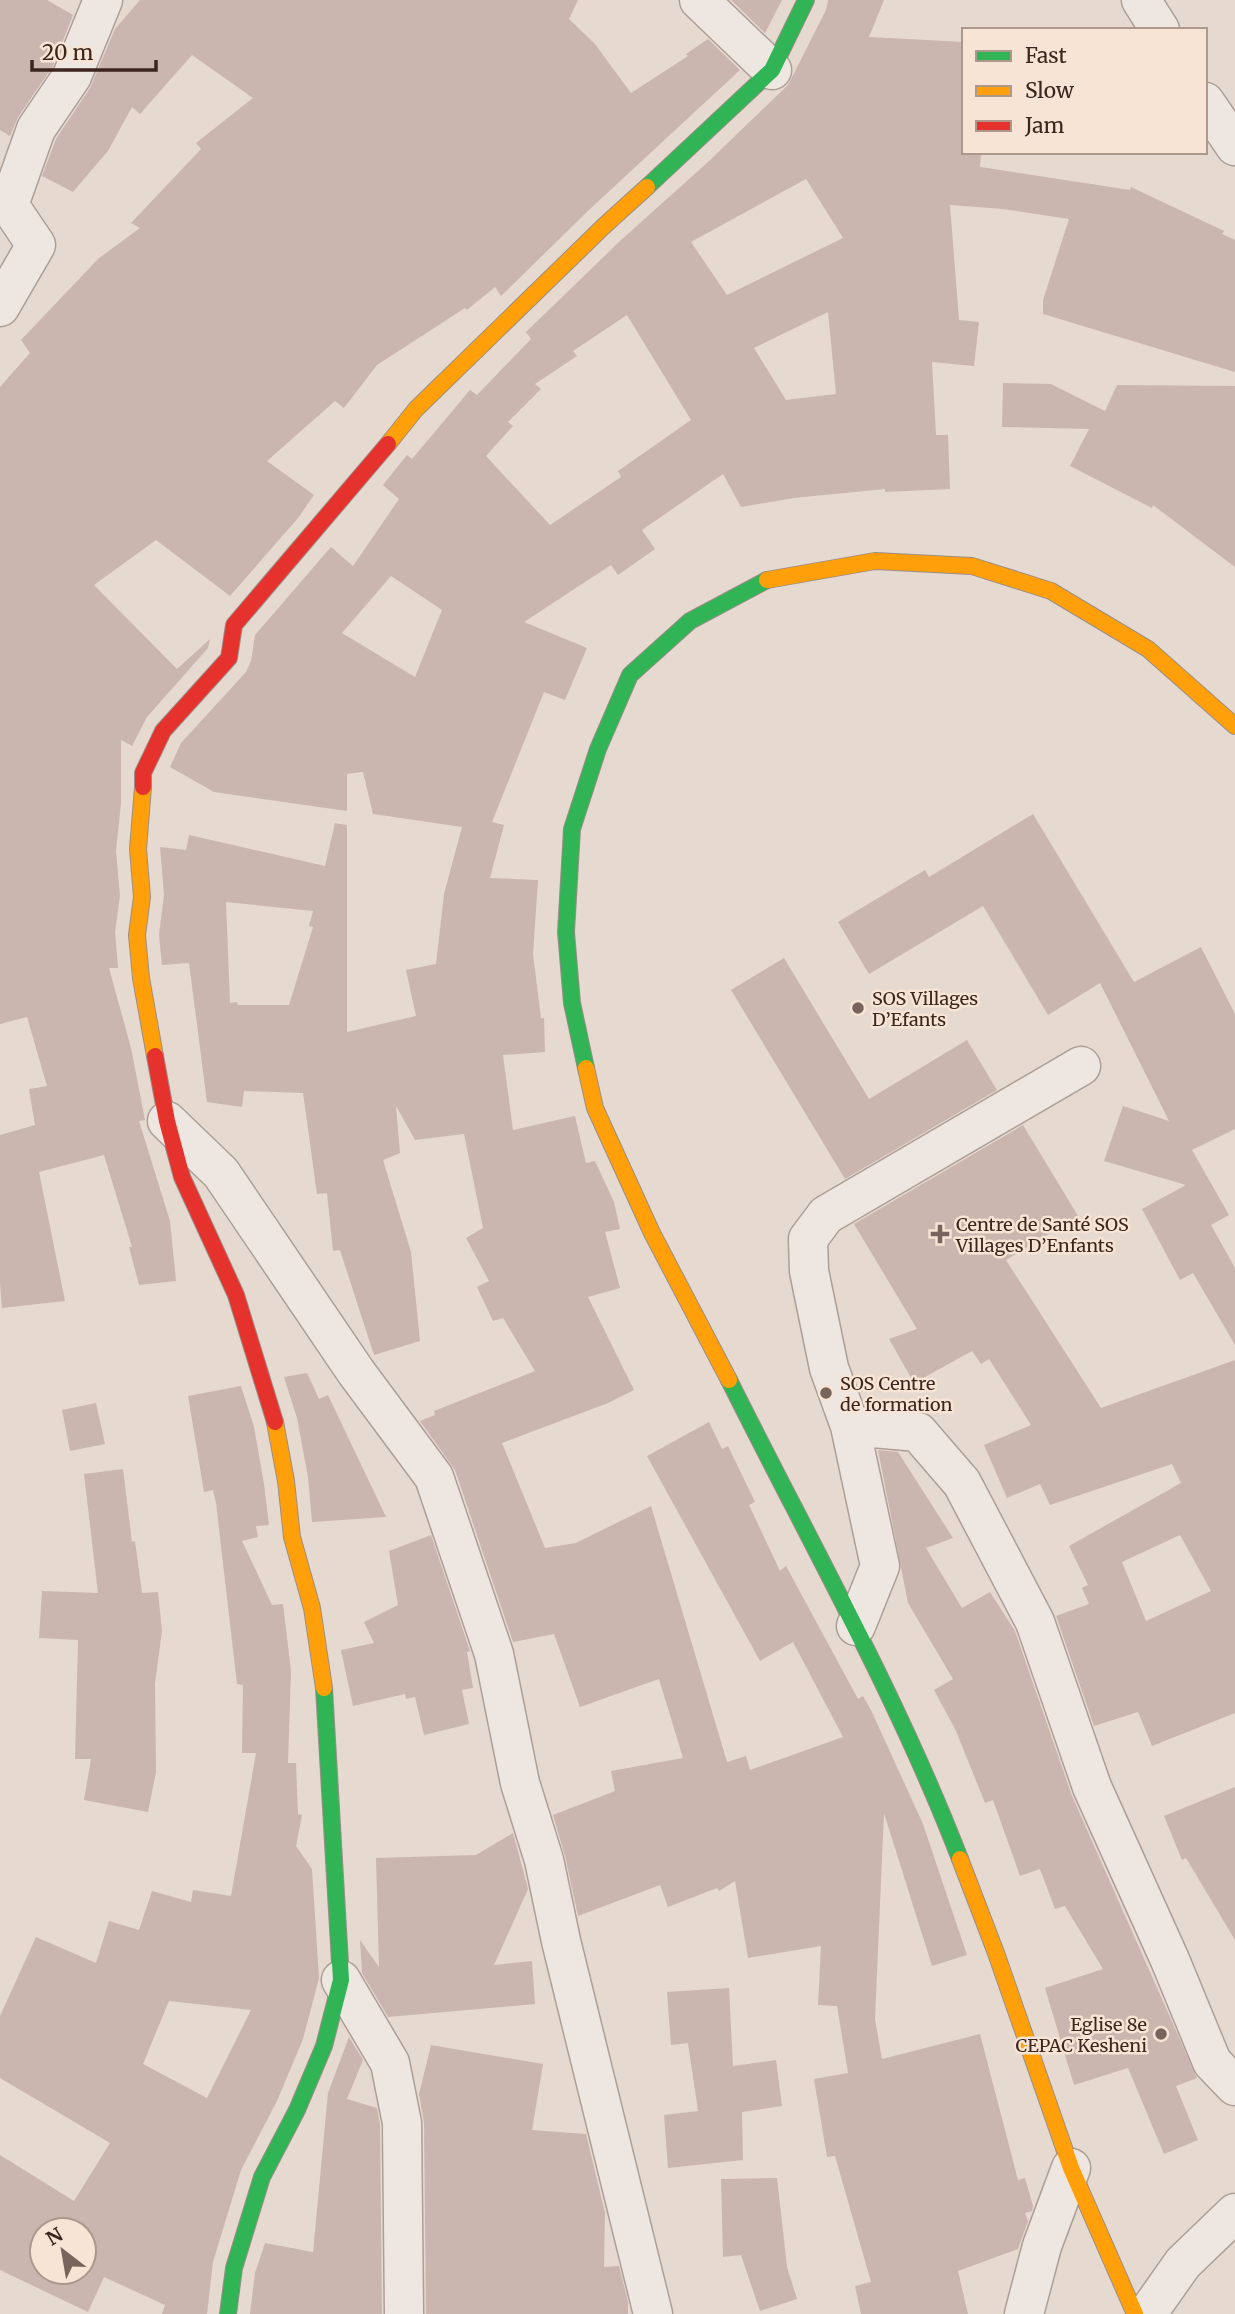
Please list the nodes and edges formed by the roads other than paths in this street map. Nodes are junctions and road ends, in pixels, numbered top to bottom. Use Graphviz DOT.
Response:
graph roads {
  1 [pos="103,0"];
  2 [pos="699,0"];
  3 [pos="806,0"];
  4 [pos="1142,0"];
  5 [pos="1159,28"];
  6 [pos="772,71"];
  7 [pos="1207,105"];
  8 [pos="1235,146"];
  9 [pos="4,203"];
  10 [pos="0,307"];
  11 [pos="1235,726"];
  12 [pos="1081,1066"];
  13 [pos="167,1121"];
  14 [pos="850,1426"];
  15 [pos="856,1626"];
  16 [pos="341,1980"];
  17 [pos="1235,2086"];
  18 [pos="1070,2168"];
  19 [pos="1235,2213"];
  20 [pos="228,2314"];
  21 [pos="404,2314"];
  22 [pos="653,2314"];
  23 [pos="1024,2314"];
  24 [pos="1135,2314"];
  25 [pos="1147,2314"];
  1 -- 9 [label="street"];
  2 -- 6 [label="street"];
  3 -- 6 [label="street"];
  4 -- 5 [label="street"];
  6 -- 13 [label="street"];
  7 -- 8 [label="street"];
  9 -- 10 [label="street"];
  11 -- 15 [label="street"];
  12 -- 14 [label="street"];
  13 -- 16 [label="street"];
  13 -- 22 [label="street"];
  14 -- 15 [label="street"];
  14 -- 17 [label="street"];
  15 -- 18 [label="street"];
  16 -- 20 [label="street"];
  16 -- 21 [label="street"];
  18 -- 23 [label="street"];
  18 -- 24 [label="street"];
  19 -- 25 [label="street"];
}
